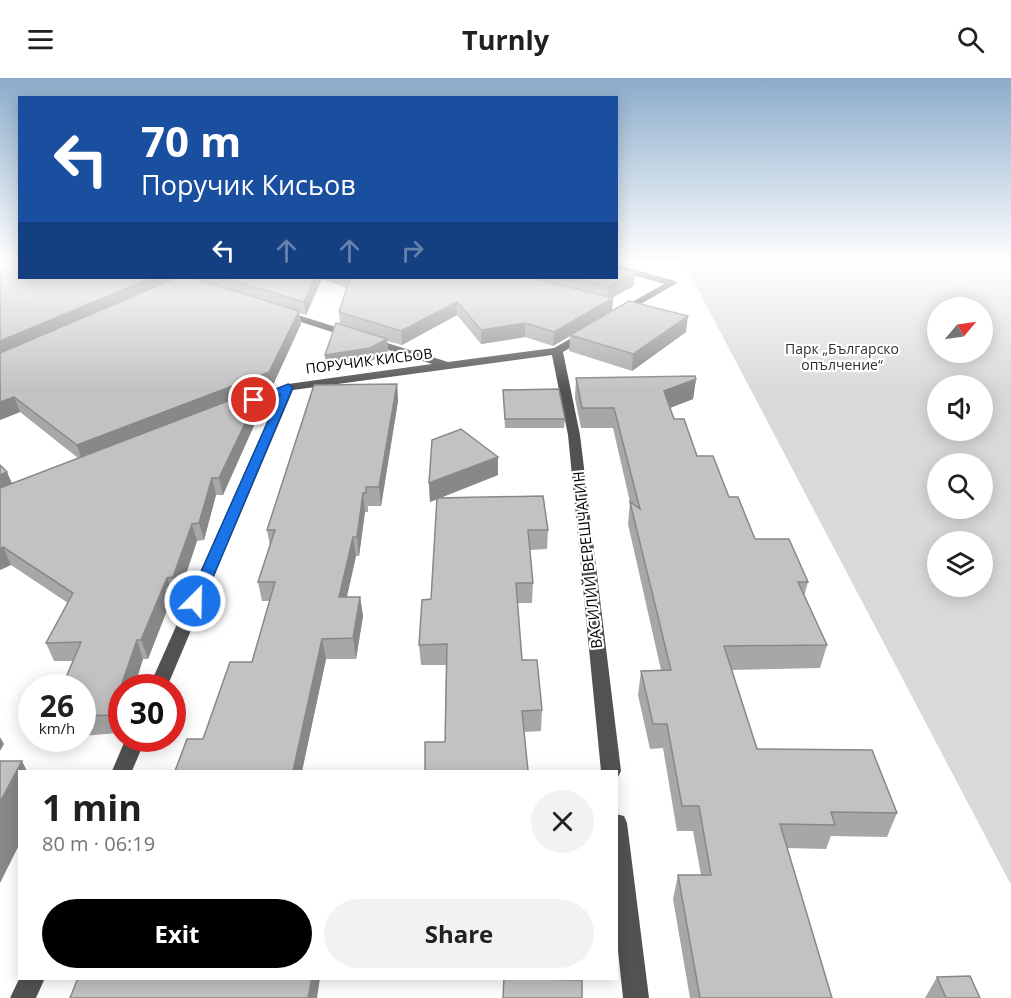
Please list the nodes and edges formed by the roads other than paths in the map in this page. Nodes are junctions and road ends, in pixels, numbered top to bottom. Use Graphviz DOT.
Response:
graph roads {
  1 [pos="628,304"];
  2 [pos="273,310"];
  3 [pos="557,351"];
  4 [pos="449,366"];
  5 [pos="288,387"];
  6 [pos="230,410"];
  7 [pos="164,674"];
  8 [pos="130,752"];
  9 [pos="122,770"];
  10 [pos="611,770"];
  11 [pos="618,840"];
  12 [pos="31,980"];
  13 [pos="23,998"];
  14 [pos="636,998"];
  1 -- 3 [label="street, ПОРУЧИК КИСЬОВ"];
  2 -- 4 [label="street"];
  3 -- 4 [label="street, ПОРУЧИК КИСЬОВ"];
  3 -- 10 [label="street, ВАСИЛИЙ ВЕРЕШЧАГИН"];
  4 -- 5 [label="street, ПОРУЧИК КИСЬОВ"];
  5 -- 6 [label="street, ПОРУЧИК КИСЬОВ"];
  5 -- 7 [label="street"];
  8 -- 9 [label="street"];
  11 -- 14 [label="street"];
  12 -- 13 [label="street"];
}
